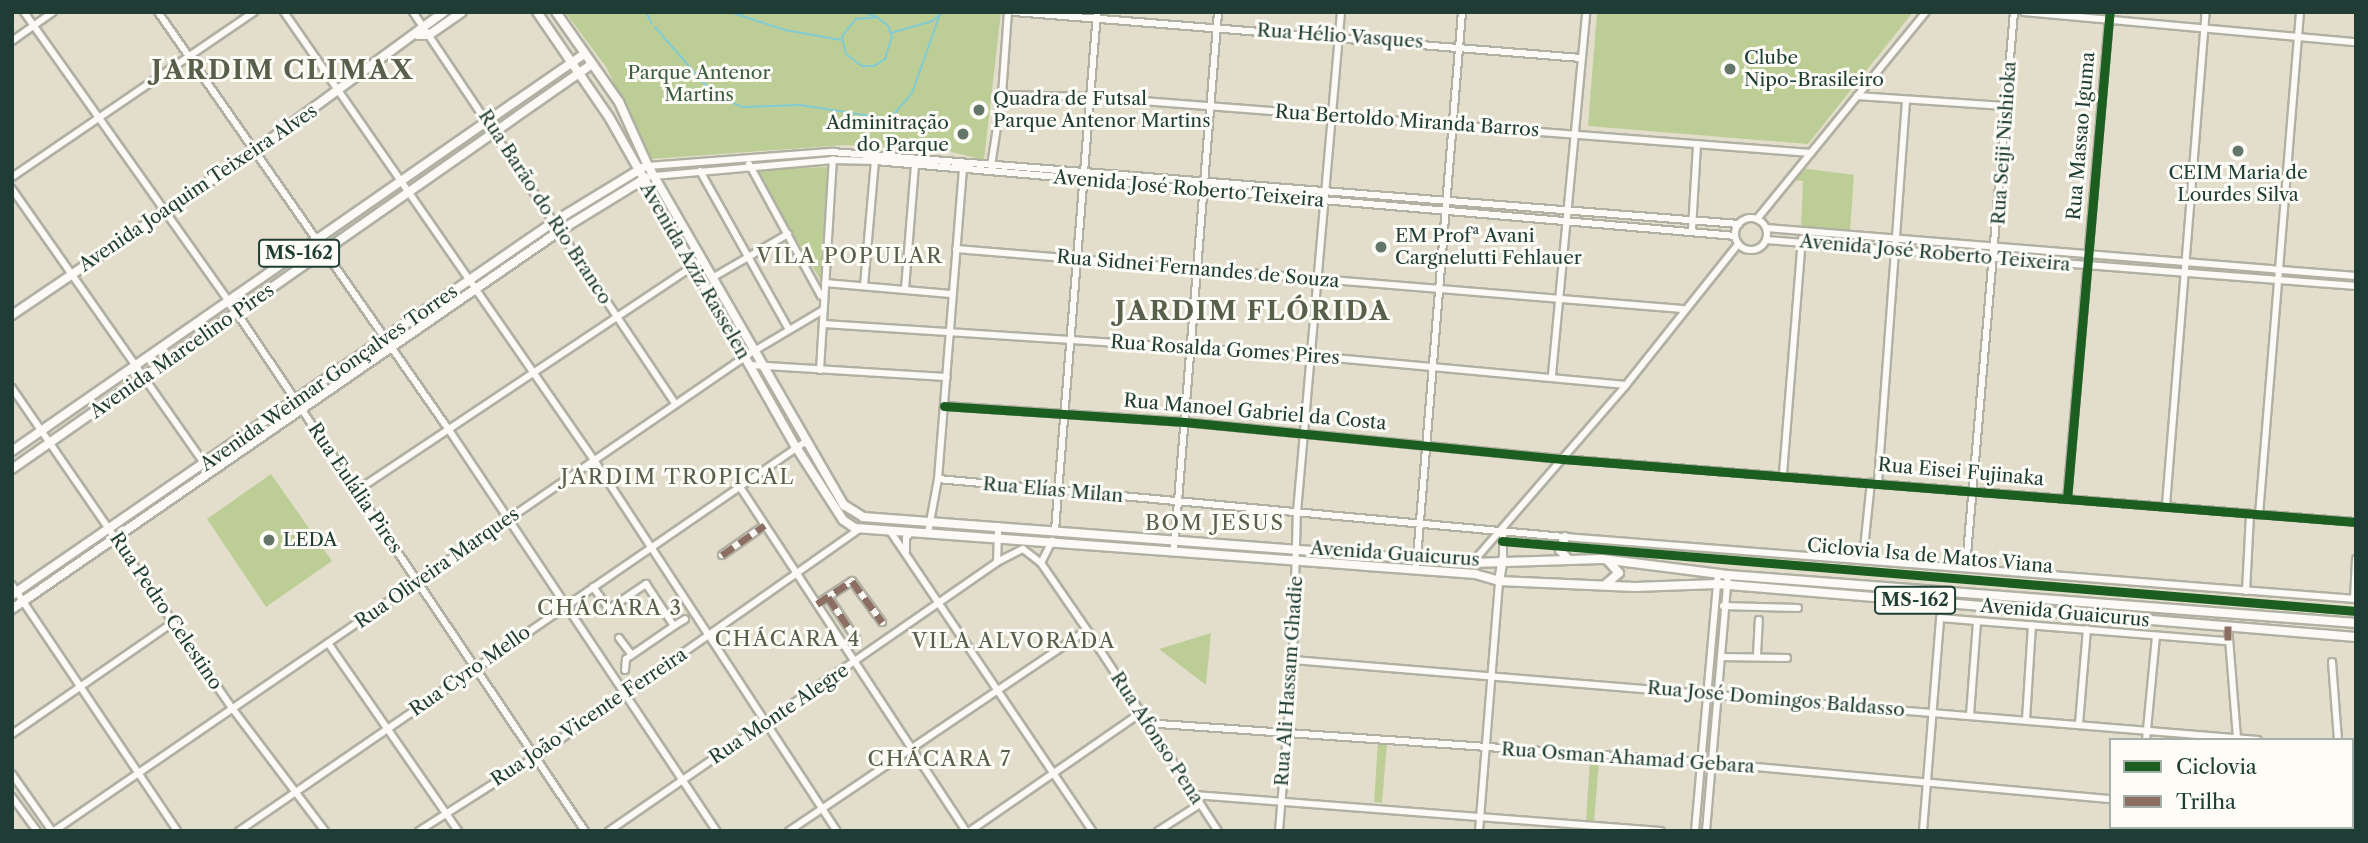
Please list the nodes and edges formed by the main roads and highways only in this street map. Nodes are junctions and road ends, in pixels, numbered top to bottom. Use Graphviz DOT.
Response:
graph roads {
  1 [pos="444,12"];
  2 [pos="462,12"];
  3 [pos="537,12"];
  4 [pos="556,12"];
  5 [pos="432,20"];
  6 [pos="439,29"];
  7 [pos="418,35"];
  8 [pos="584,54"];
  9 [pos="571,63"];
  10 [pos="592,64"];
  11 [pos="579,74"];
  12 [pos="648,166"];
  13 [pos="637,169"];
  14 [pos="653,176"];
  15 [pos="642,179"];
  16 [pos="472,286"];
  17 [pos="12,315"];
  18 [pos="749,354"];
  19 [pos="300,405"];
  20 [pos="12,451"];
  21 [pos="12,469"];
  22 [pos="853,513"];
  23 [pos="858,528"];
  24 [pos="1565,537"];
  25 [pos="1174,546"];
  26 [pos="1567,558"];
  27 [pos="1503,559"];
  28 [pos="1602,559"];
  29 [pos="1499,585"];
  30 [pos="1602,586"];
  31 [pos="14,591"];
  32 [pos="12,609"];
  33 [pos="2356,624"];
  34 [pos="2356,637"];
  1 -- 5 [label="main road"];
  2 -- 6 [label="main road"];
  3 -- 9 [label="main road, Avenida Aziz Rasselen"];
  4 -- 8 [label="main road, Avenida Aziz Rasselen"];
  5 -- 6 [label="main road"];
  5 -- 7 [label="main road, Avenida Joaquim Teixeira Alves"];
  6 -- 7 [label="main road"];
  7 -- 17 [label="main road, Avenida Joaquim Teixeira Alves"];
  8 -- 9 [label="main road, Avenida Marcelino Pires / MS-162"];
  8 -- 10 [label="main road, Avenida Aziz Rasselen / MS-162"];
  9 -- 11 [label="main road, Avenida Aziz Rasselen / MS-162"];
  9 -- 20 [label="main road, Avenida Marcelino Pires / MS-162"];
  10 -- 11 [label="main road, Avenida Marcelino Pires / MS-162"];
  10 -- 12 [label="main road, Avenida Aziz Rasselen / MS-162"];
  11 -- 13 [label="main road, Avenida Aziz Rasselen / MS-162"];
  11 -- 21 [label="main road, Avenida Marcelino Pires / MS-162"];
  12 -- 13 [label="main road, Avenida Weimar Gonçalves Torres"];
  12 -- 14 [label="main road, Avenida Aziz Rasselen / MS-162"];
  13 -- 15 [label="main road, Avenida Aziz Rasselen / MS-162"];
  13 -- 16 [label="main road, Avenida Weimar Gonçalves Torres"];
  14 -- 15 [label="main road, Avenida José Roberto Teixeira"];
  14 -- 18 [label="main road, Avenida Aziz Rasselen / MS-162"];
  15 -- 16 [label="main road, Avenida Weimar Gonçalves Torres"];
  15 -- 18 [label="main road, Avenida Aziz Rasselen / MS-162"];
  16 -- 19 [label="main road, Avenida Weimar Gonçalves Torres"];
  18 -- 22 [label="main road, Avenida Aziz Rasselen / MS-162"];
  18 -- 23 [label="main road, Avenida Aziz Rasselen / MS-162"];
  19 -- 31 [label="main road, Avenida Weimar Gonçalves Torres"];
  19 -- 32 [label="main road, Avenida Weimar Gonçalves Torres"];
  22 -- 25 [label="main road, Avenida Guaicurus / MS-162"];
  23 -- 25 [label="main road, Avenida Guaicurus / MS-162"];
  24 -- 26 [label="main road"];
  25 -- 27 [label="main road, Avenida Guaicurus / MS-162"];
  25 -- 29 [label="main road, Avenida Guaicurus / MS-162"];
  26 -- 27 [label="main road, Avenida Guaicurus / MS-162"];
  26 -- 28 [label="main road, Avenida Guaicurus / MS-162"];
  27 -- 29 [label="main road"];
  28 -- 30 [label="main road"];
  28 -- 33 [label="main road, Avenida Guaicurus / MS-162"];
  29 -- 30 [label="main road, Avenida Guaicurus / MS-162"];
  30 -- 34 [label="main road, Avenida Guaicurus / MS-162"];
}
